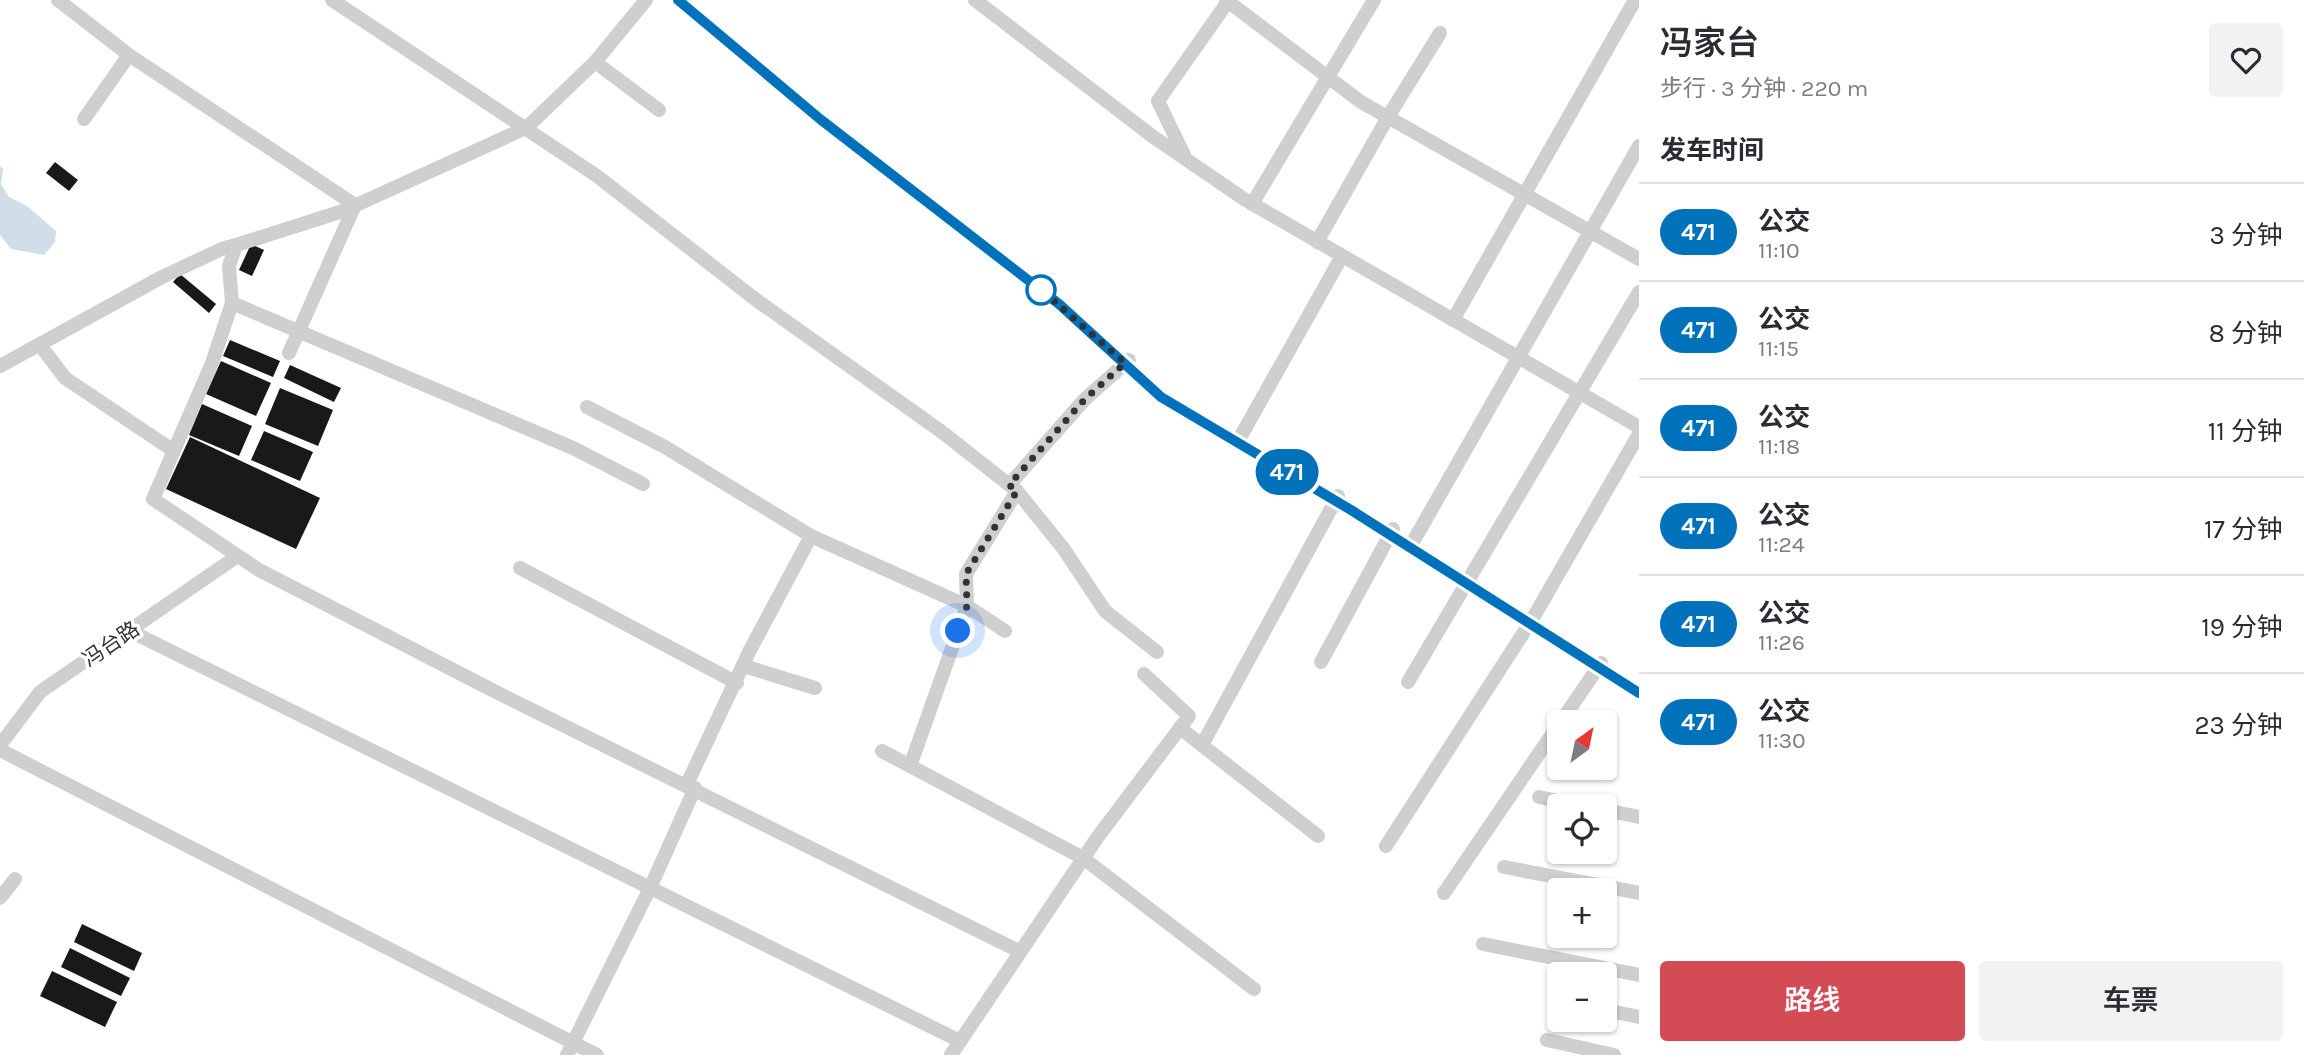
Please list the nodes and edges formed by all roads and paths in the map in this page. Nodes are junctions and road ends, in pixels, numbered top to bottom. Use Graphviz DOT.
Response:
graph roads {
  1 [pos="58,0"];
  2 [pos="332,0"];
  3 [pos="646,0"];
  4 [pos="678,0"];
  5 [pos="690,0"];
  6 [pos="975,0"];
  7 [pos="1374,0"];
  8 [pos="1635,0"];
  9 [pos="1228,1"];
  10 [pos="1440,33"];
  11 [pos="129,55"];
  12 [pos="595,62"];
  13 [pos="1328,77"];
  14 [pos="659,110"];
  15 [pos="1388,117"];
  16 [pos="84,119"];
  17 [pos="526,128"];
  18 [pos="1639,146"];
  19 [pos="1185,156"];
  20 [pos="1524,196"];
  21 [pos="1252,204"];
  22 [pos="355,205"];
  23 [pos="1590,232"];
  24 [pos="1317,242"];
  25 [pos="236,246"];
  26 [pos="1342,256"];
  27 [pos="1639,259"];
  28 [pos="1639,292"];
  29 [pos="232,303"];
  30 [pos="1453,320"];
  31 [pos="298,331"];
  32 [pos="40,345"];
  33 [pos="289,353"];
  34 [pos="1518,358"];
  35 [pos="1127,361"];
  36 [pos="0,366"];
  37 [pos="1580,393"];
  38 [pos="587,407"];
  39 [pos="1639,428"];
  40 [pos="1639,434"];
  41 [pos="1238,440"];
  42 [pos="174,451"];
  43 [pos="643,484"];
  44 [pos="1013,488"];
  45 [pos="1337,498"];
  46 [pos="1391,532"];
  47 [pos="811,536"];
  48 [pos="1412,544"];
  49 [pos="236,557"];
  50 [pos="520,568"];
  51 [pos="1470,581"];
  52 [pos="967,606"];
  53 [pos="1531,621"];
  54 [pos="130,631"];
  55 [pos="1005,631"];
  56 [pos="1157,652"];
  57 [pos="1321,662"];
  58 [pos="744,666"];
  59 [pos="1599,666"];
  60 [pos="1144,674"];
  61 [pos="1408,682"];
  62 [pos="737,683"];
  63 [pos="1639,686"];
  64 [pos="815,688"];
  65 [pos="1639,693"];
  66 [pos="1569,710"];
  67 [pos="1180,728"];
  68 [pos="1547,742"];
  69 [pos="1202,745"];
  70 [pos="0,748"];
  71 [pos="882,751"];
  72 [pos="910,766"];
  73 [pos="691,786"];
  74 [pos="1539,797"];
  75 [pos="1547,799"];
  76 [pos="1617,812"];
  77 [pos="1639,817"];
  78 [pos="1318,836"];
  79 [pos="1386,846"];
  80 [pos="1083,859"];
  81 [pos="1504,867"];
  82 [pos="15,879"];
  83 [pos="650,888"];
  84 [pos="1444,893"];
  85 [pos="1639,893"];
  86 [pos="0,898"];
  87 [pos="1483,944"];
  88 [pos="1019,951"];
  89 [pos="1639,975"];
  90 [pos="1254,989"];
  91 [pos="1617,1012"];
  92 [pos="1639,1017"];
  93 [pos="1547,1040"];
  94 [pos="960,1041"];
  95 [pos="570,1049"];
  96 [pos="597,1055"];
  97 [pos="951,1055"];
  98 [pos="1614,1055"];
  1 -- 11 [label="street"];
  2 -- 17 [label="street"];
  3 -- 12 [label="street"];
  4 -- 35 [label="street"];
  5 -- 35 [label="street"];
  6 -- 19 [label="street"];
  7 -- 13 [label="street"];
  8 -- 20 [label="street"];
  9 -- 13 [label="street"];
  9 -- 19 [label="street"];
  10 -- 15 [label="street"];
  11 -- 16 [label="street"];
  11 -- 22 [label="street"];
  12 -- 14 [label="street"];
  12 -- 17 [label="street"];
  13 -- 15 [label="street"];
  13 -- 21 [label="street"];
  15 -- 20 [label="street"];
  15 -- 24 [label="street"];
  17 -- 22 [label="street"];
  17 -- 44 [label="street"];
  18 -- 23 [label="street"];
  19 -- 21 [label="street"];
  20 -- 23 [label="street"];
  20 -- 30 [label="street"];
  21 -- 24 [label="street"];
  22 -- 25 [label="street"];
  22 -- 31 [label="street"];
  23 -- 27 [label="street"];
  23 -- 34 [label="street"];
  24 -- 26 [label="street"];
  25 -- 29 [label="street"];
  25 -- 32 [label="street"];
  26 -- 30 [label="street"];
  26 -- 41 [label="street"];
  28 -- 37 [label="street"];
  29 -- 31 [label="street"];
  29 -- 42 [label="street"];
  30 -- 34 [label="street"];
  31 -- 33 [label="street"];
  31 -- 43 [label="street"];
  32 -- 36 [label="street"];
  32 -- 42 [label="street"];
  34 -- 37 [label="street"];
  34 -- 48 [label="street"];
  35 -- 41 [label="street"];
  35 -- 44 [label="street"];
  37 -- 39 [label="street"];
  37 -- 51 [label="street"];
  38 -- 47 [label="street"];
  40 -- 53 [label="street"];
  41 -- 45 [label="street"];
  42 -- 49 [label="street"];
  44 -- 52 [label="street"];
  44 -- 56 [label="street"];
  45 -- 46 [label="street"];
  45 -- 69 [label="street"];
  46 -- 48 [label="street"];
  46 -- 57 [label="street"];
  47 -- 52 [label="street"];
  47 -- 58 [label="street"];
  48 -- 51 [label="street"];
  49 -- 54 [label="street, 冯台路"];
  49 -- 73 [label="street"];
  50 -- 62 [label="street"];
  51 -- 53 [label="street"];
  51 -- 61 [label="street"];
  52 -- 55 [label="street"];
  52 -- 72 [label="street"];
  53 -- 59 [label="street"];
  53 -- 79 [label="street"];
  54 -- 70 [label="street, 冯台路"];
  54 -- 83 [label="street"];
  58 -- 62 [label="street"];
  58 -- 64 [label="street"];
  59 -- 63 [label="street"];
  59 -- 65 [label="street"];
  59 -- 66 [label="street"];
  60 -- 67 [label="street"];
  62 -- 73 [label="street"];
  67 -- 69 [label="street"];
  67 -- 80 [label="street"];
  68 -- 84 [label="street"];
  69 -- 78 [label="street"];
  70 -- 95 [label="street"];
  71 -- 72 [label="street"];
  72 -- 80 [label="street"];
  73 -- 83 [label="street"];
  73 -- 88 [label="street"];
  74 -- 75 [label="street"];
  76 -- 77 [label="street"];
  80 -- 88 [label="street"];
  80 -- 90 [label="street"];
  81 -- 85 [label="street"];
  82 -- 86 [label="street"];
  83 -- 94 [label="street"];
  83 -- 95 [label="street"];
  87 -- 89 [label="street"];
  88 -- 94 [label="street"];
  91 -- 92 [label="street"];
  93 -- 98 [label="street"];
  94 -- 97 [label="street"];
  95 -- 96 [label="street"];
}
